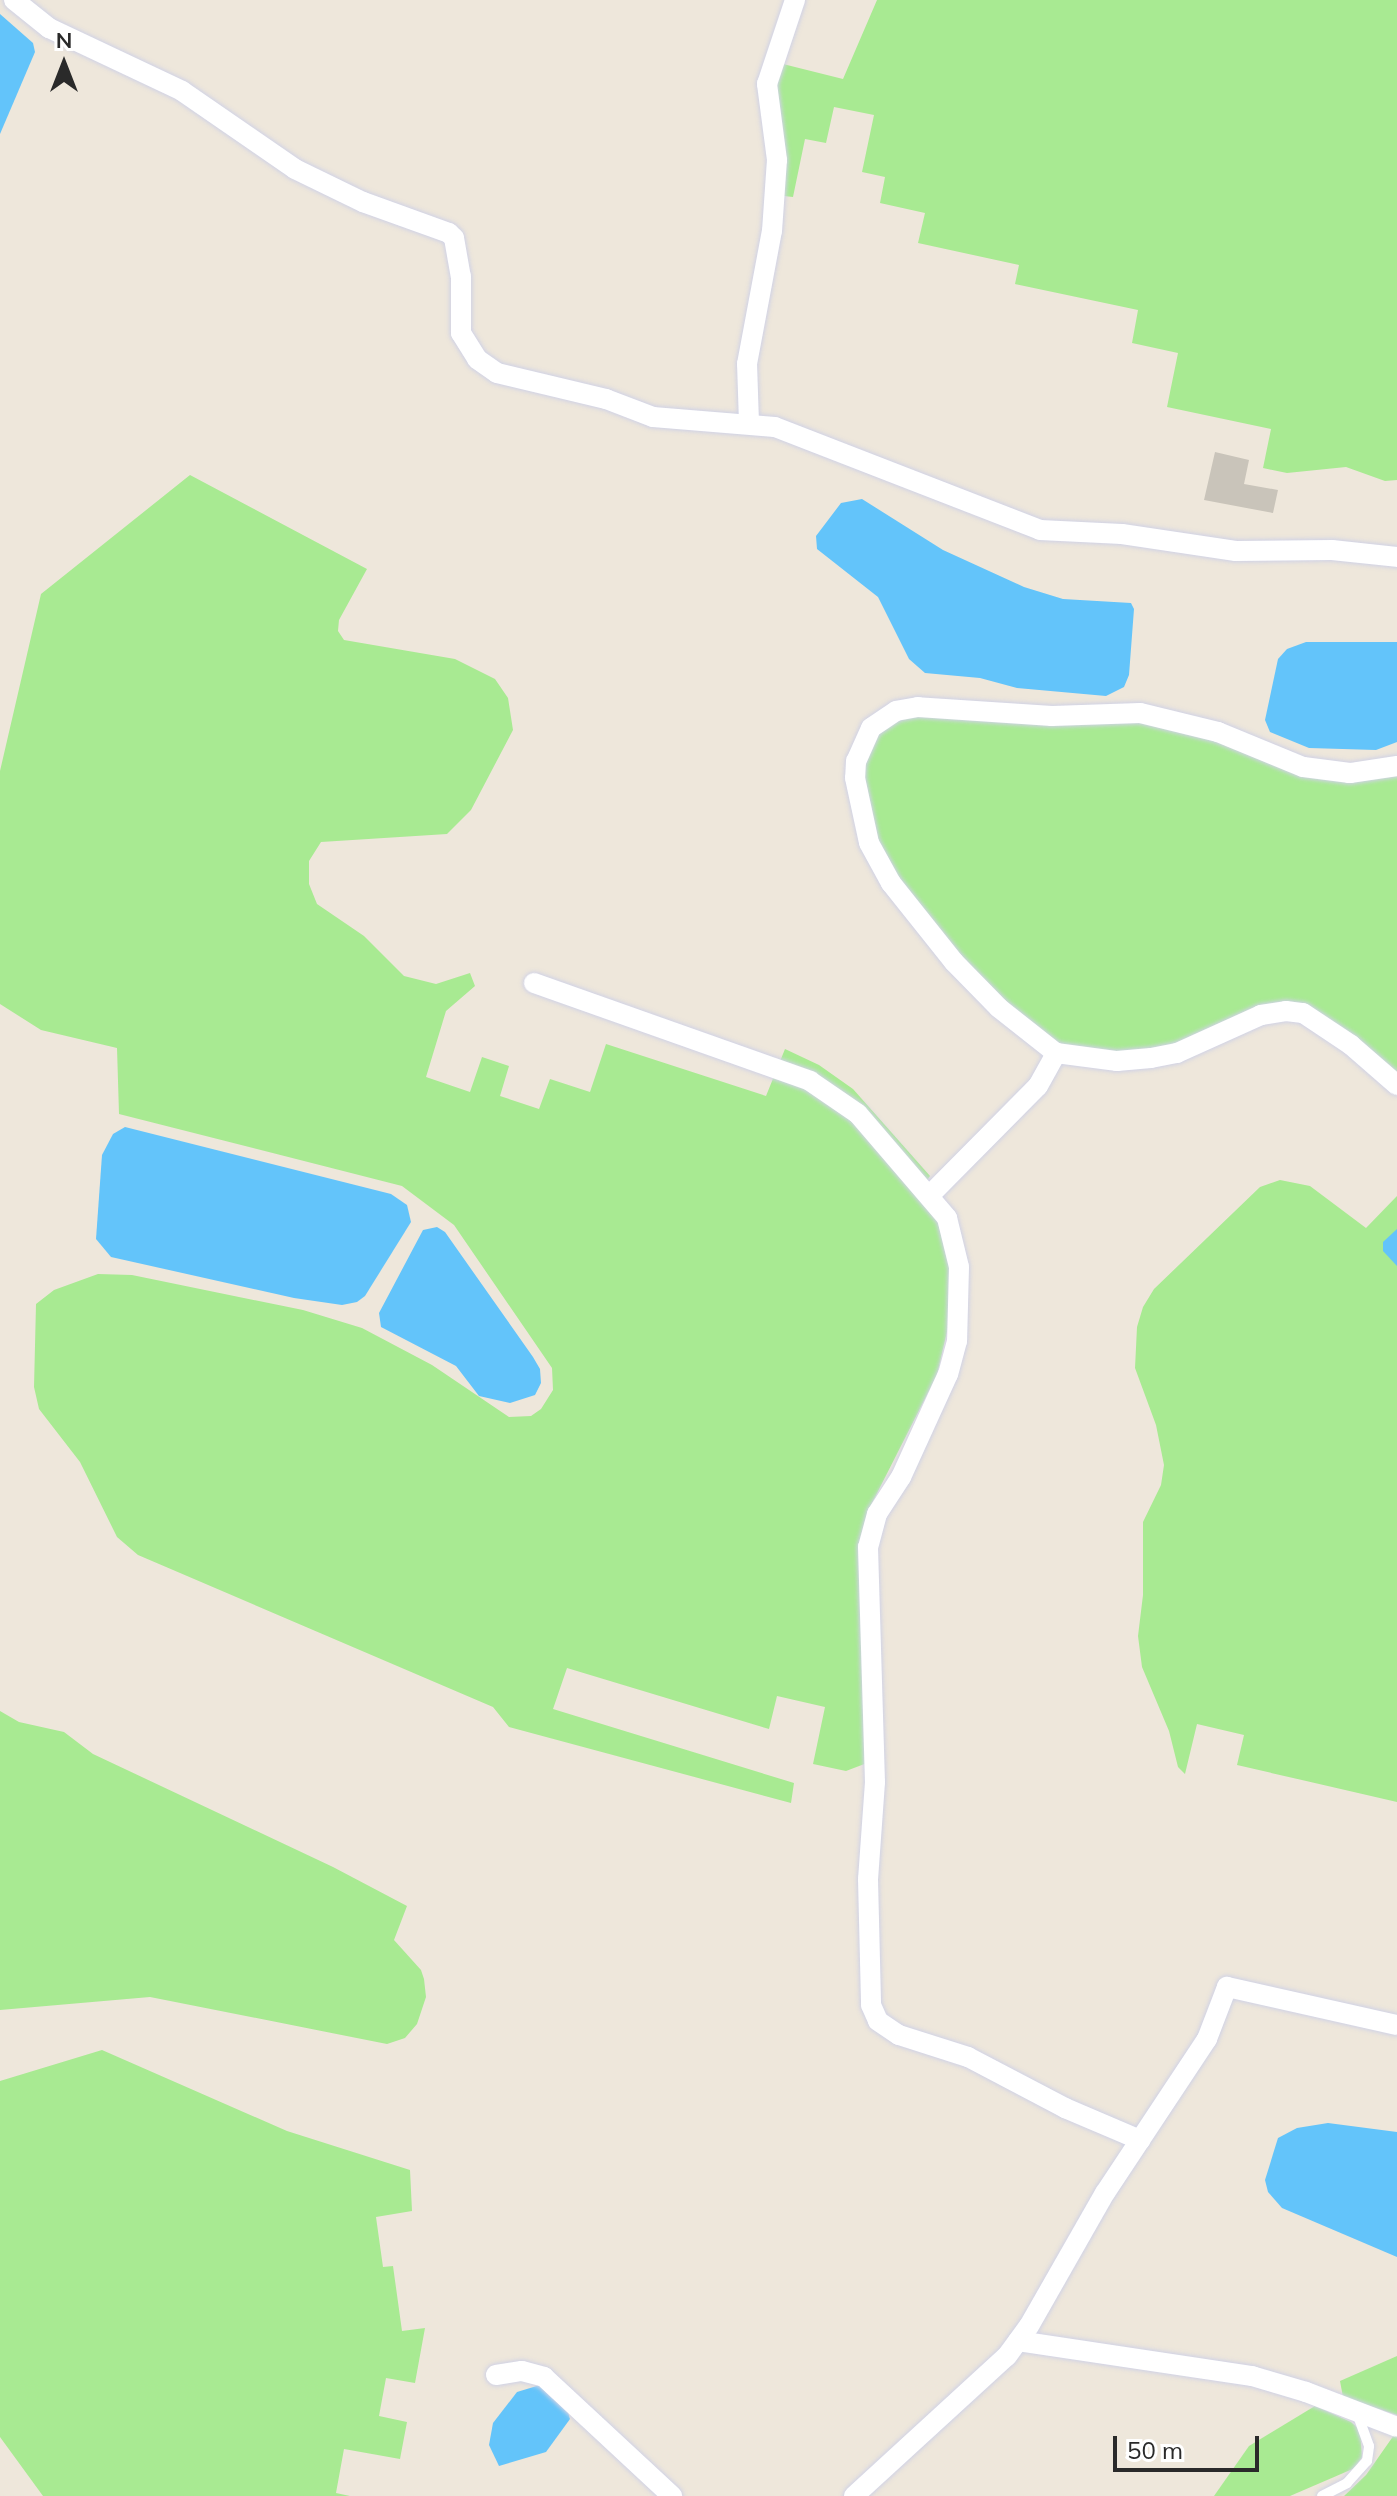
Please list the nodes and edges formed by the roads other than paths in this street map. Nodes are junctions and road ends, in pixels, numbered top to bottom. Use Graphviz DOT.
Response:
graph roads {
  1 [pos="14,0"];
  2 [pos="795,0"];
  3 [pos="749,423"];
  4 [pos="1397,557"];
  5 [pos="1397,766"];
  6 [pos="534,983"];
  7 [pos="1056,1053"];
  8 [pos="1397,1085"];
  9 [pos="930,1195"];
  10 [pos="1397,2025"];
  11 [pos="1140,2140"];
  12 [pos="1018,2341"];
  13 [pos="496,2375"];
  14 [pos="1357,2412"];
  15 [pos="1397,2427"];
  16 [pos="672,2496"];
  17 [pos="854,2496"];
  18 [pos="1322,2496"];
  1 -- 3 [label="street"];
  2 -- 3 [label="street"];
  3 -- 4 [label="street"];
  5 -- 7 [label="street"];
  6 -- 9 [label="street"];
  7 -- 8 [label="street"];
  7 -- 9 [label="street"];
  9 -- 11 [label="street"];
  10 -- 11 [label="street"];
  11 -- 12 [label="street"];
  12 -- 14 [label="street"];
  12 -- 17 [label="street"];
  13 -- 16 [label="street"];
  14 -- 15 [label="street"];
  14 -- 18 [label="lane"];
}
